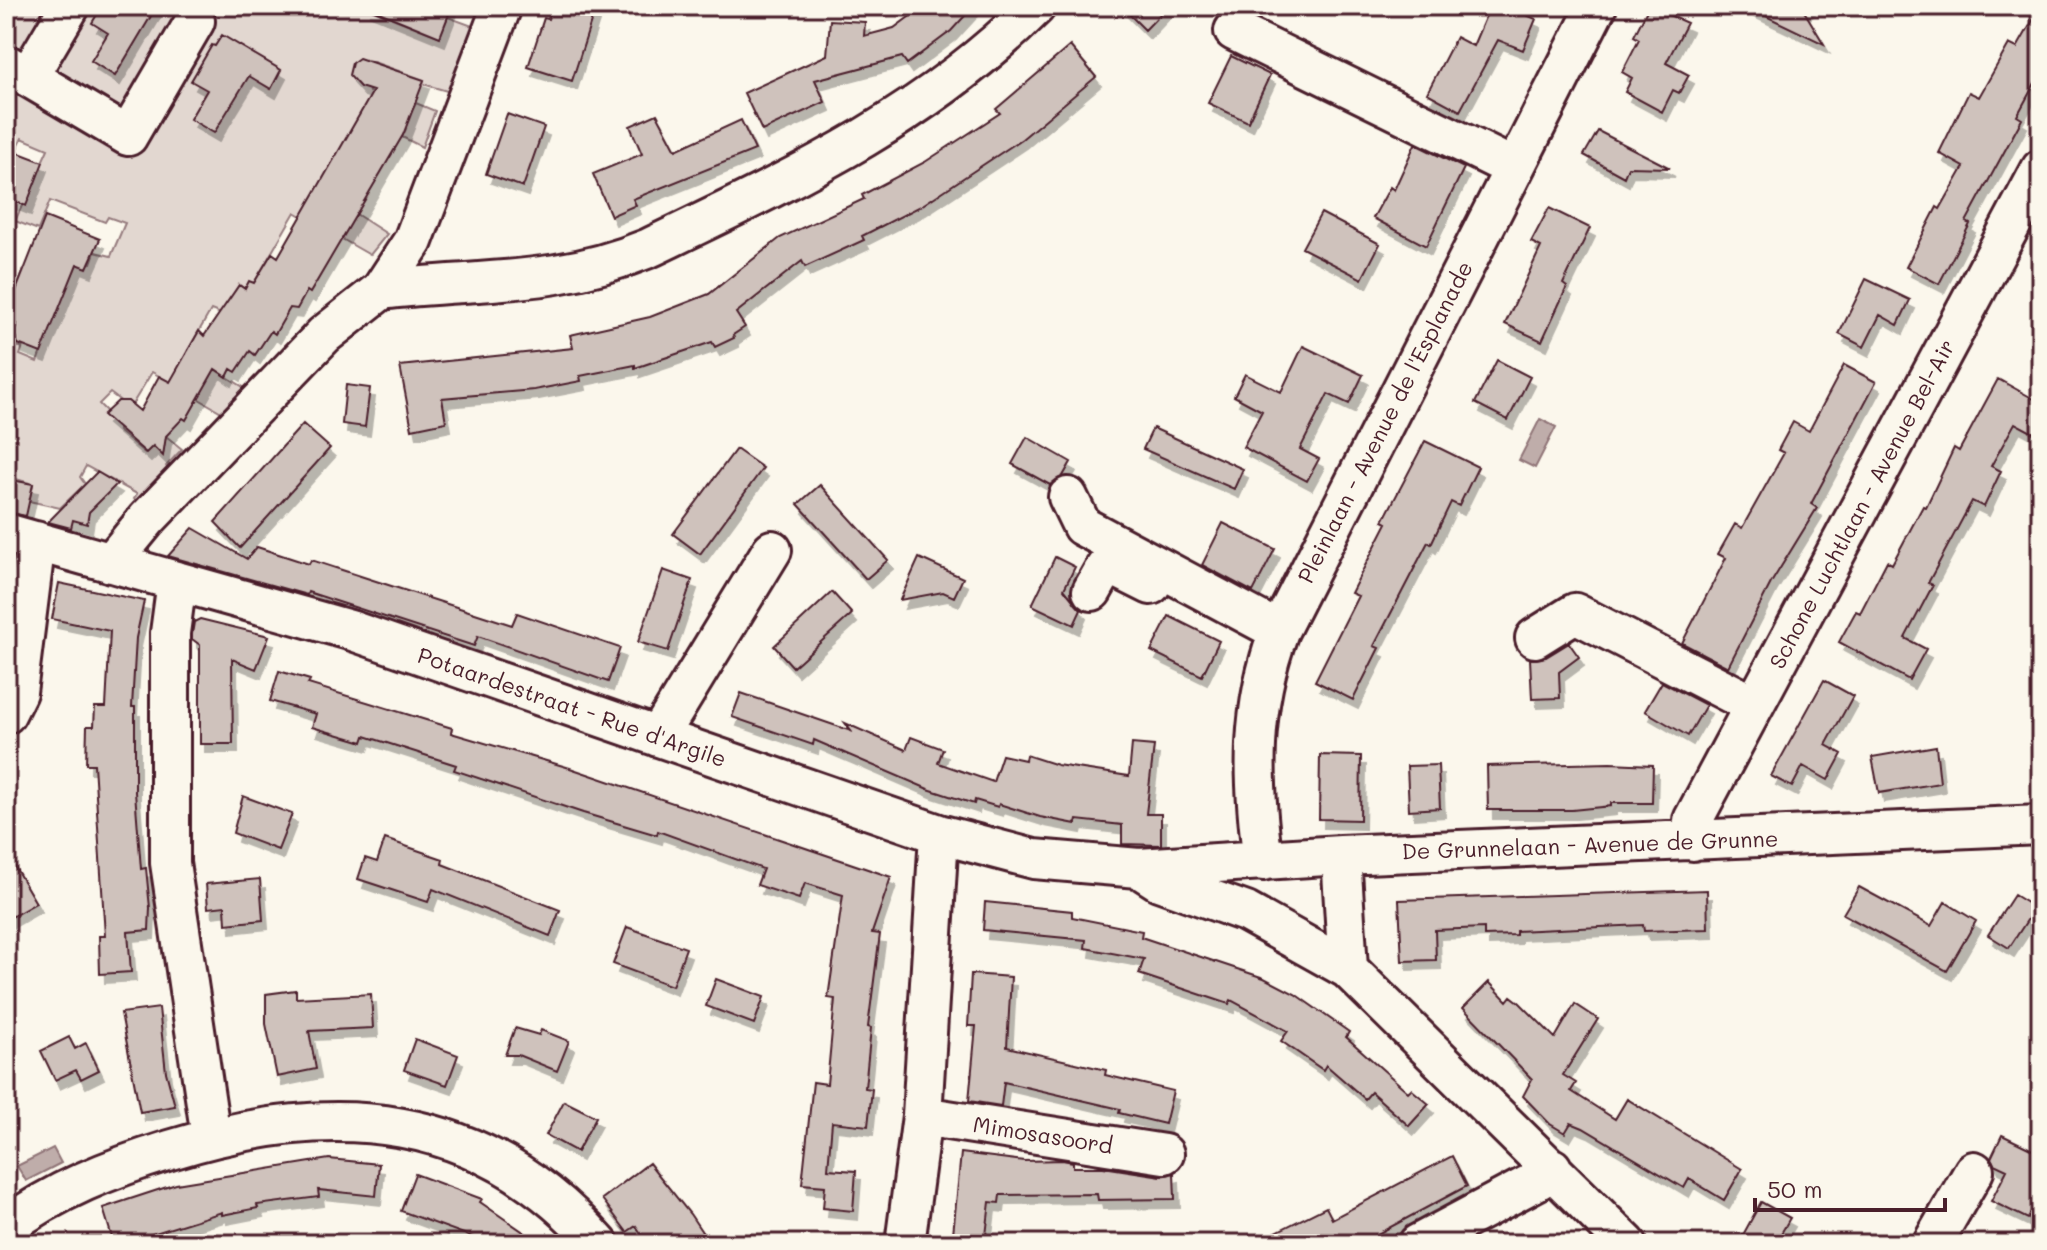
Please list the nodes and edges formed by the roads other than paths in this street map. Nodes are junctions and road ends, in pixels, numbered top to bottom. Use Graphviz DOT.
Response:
graph roads {
  1 [pos="70,6"];
  2 [pos="502,6"];
  3 [pos="1036,6"];
  4 [pos="1597,6"];
  5 [pos="195,21"];
  6 [pos="1234,31"];
  7 [pos="17,71"];
  8 [pos="1514,168"];
  9 [pos="2041,169"];
  10 [pos="2026,233"];
  11 [pos="381,290"];
  12 [pos="1068,497"];
  13 [pos="21,537"];
  14 [pos="772,550"];
  15 [pos="111,563"];
  16 [pos="177,581"];
  17 [pos="1092,591"];
  18 [pos="1535,638"];
  19 [pos="1276,639"];
  20 [pos="1754,705"];
  21 [pos="6,714"];
  22 [pos="658,737"];
  23 [pos="2041,825"];
  24 [pos="939,834"];
  25 [pos="1693,841"];
  26 [pos="1341,855"];
  27 [pos="1263,861"];
  28 [pos="1139,868"];
  29 [pos="1348,969"];
  30 [pos="922,1116"];
  31 [pos="211,1137"];
  32 [pos="1164,1154"];
  33 [pos="1552,1168"];
  34 [pos="1974,1171"];
  35 [pos="13,1209"];
  36 [pos="599,1244"];
  37 [pos="905,1244"];
  38 [pos="1418,1244"];
  39 [pos="1627,1244"];
  40 [pos="1932,1244"];
  1 -- 7 [label="street"];
  2 -- 11 [label="street"];
  3 -- 11 [label="street"];
  4 -- 8 [label="street, Pleinlaan - Avenue de l'Esplanade"];
  5 -- 7 [label="street"];
  6 -- 8 [label="street"];
  8 -- 19 [label="street, Pleinlaan - Avenue de l'Esplanade"];
  9 -- 10 [label="street, Schone Luchtlaan - Avenue Bel-Air"];
  10 -- 20 [label="street, Schone Luchtlaan - Avenue Bel-Air"];
  11 -- 15 [label="street"];
  12 -- 19 [label="street"];
  13 -- 15 [label="street, Potaardestraat - Rue d'Argile"];
  13 -- 21 [label="street"];
  14 -- 22 [label="street"];
  15 -- 16 [label="street, Potaardestraat - Rue d'Argile"];
  16 -- 22 [label="street, Potaardestraat - Rue d'Argile"];
  16 -- 31 [label="street"];
  17 -- 19 [label="street"];
  18 -- 20 [label="street"];
  19 -- 27 [label="street, Pleinlaan - Avenue de l'Esplanade"];
  20 -- 25 [label="street, Schone Luchtlaan - Avenue Bel-Air"];
  22 -- 24 [label="street, Potaardestraat - Rue d'Argile"];
  23 -- 25 [label="street, De Grunnelaan - Avenue de Grunne"];
  24 -- 28 [label="street, Potaardestraat - Rue d'Argile"];
  24 -- 30 [label="street"];
  25 -- 26 [label="street, De Grunnelaan - Avenue de Grunne"];
  26 -- 27 [label="street, De Grunnelaan - Avenue de Grunne"];
  26 -- 29 [label="street"];
  27 -- 28 [label="street, De Grunnelaan - Avenue de Grunne"];
  28 -- 29 [label="street"];
  29 -- 33 [label="street"];
  30 -- 32 [label="street, Mimosasoord"];
  30 -- 37 [label="street"];
  31 -- 35 [label="street"];
  31 -- 36 [label="street"];
  33 -- 38 [label="street"];
  33 -- 39 [label="street"];
  34 -- 40 [label="street"];
}
